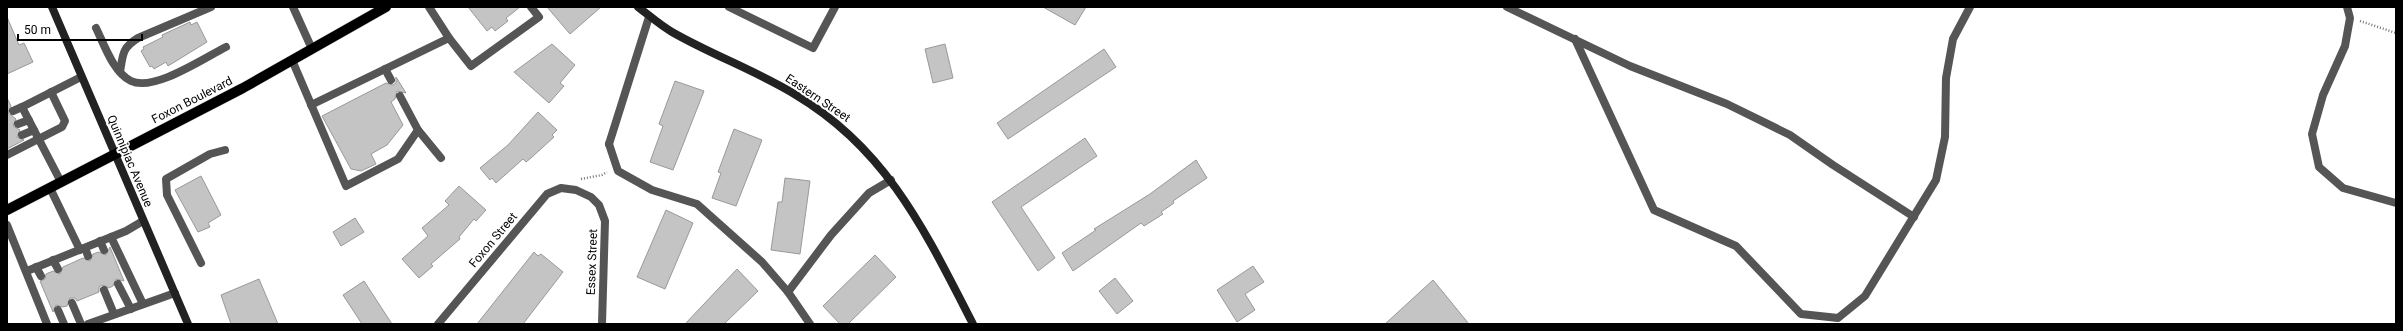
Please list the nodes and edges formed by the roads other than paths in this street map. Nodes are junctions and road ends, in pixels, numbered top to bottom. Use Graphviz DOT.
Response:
graph roads {
  1 [pos="52,7"];
  2 [pos="211,7"];
  3 [pos="293,7"];
  4 [pos="386,7"];
  5 [pos="429,7"];
  6 [pos="531,7"];
  7 [pos="729,7"];
  8 [pos="835,7"];
  9 [pos="1507,7"];
  10 [pos="1970,7"];
  11 [pos="2347,7"];
  12 [pos="645,10"];
  13 [pos="96,28"];
  14 [pos="449,38"];
  15 [pos="1575,39"];
  16 [pos="226,46"];
  17 [pos="312,49"];
  18 [pos="292,60"];
  19 [pos="385,69"];
  20 [pos="120,72"];
  21 [pos="81,77"];
  22 [pos="391,80"];
  23 [pos="51,92"];
  24 [pos="400,96"];
  25 [pos="311,105"];
  26 [pos="22,107"];
  27 [pos="13,111"];
  28 [pos="29,120"];
  29 [pos="18,124"];
  30 [pos="34,130"];
  31 [pos="418,130"];
  32 [pos="22,135"];
  33 [pos="39,140"];
  34 [pos="225,150"];
  35 [pos="7,155"];
  36 [pos="114,155"];
  37 [pos="441,158"];
  38 [pos="891,180"];
  39 [pos="62,182"];
  40 [pos="50,188"];
  41 [pos="576,190"];
  42 [pos="2396,203"];
  43 [pos="7,210"];
  44 [pos="1914,217"];
  45 [pos="143,221"];
  46 [pos="7,225"];
  47 [pos="111,237"];
  48 [pos="100,242"];
  49 [pos="82,249"];
  50 [pos="104,250"];
  51 [pos="88,256"];
  52 [pos="53,260"];
  53 [pos="202,263"];
  54 [pos="36,267"];
  55 [pos="58,269"];
  56 [pos="27,271"];
  57 [pos="41,276"];
  58 [pos="118,284"];
  59 [pos="104,290"];
  60 [pos="788,292"];
  61 [pos="175,293"];
  62 [pos="72,304"];
  63 [pos="143,304"];
  64 [pos="131,309"];
  65 [pos="58,310"];
  66 [pos="114,314"];
  67 [pos="47,324"];
  68 [pos="64,324"];
  69 [pos="81,324"];
  70 [pos="88,324"];
  71 [pos="188,324"];
  72 [pos="438,324"];
  73 [pos="602,324"];
  74 [pos="810,324"];
  75 [pos="973,324"];
  1 -- 21 [label="street, Quinnipiac Avenue"];
  2 -- 20 [label="street"];
  3 -- 17 [label="street"];
  4 -- 17 [label="main road, Foxon Boulevard"];
  5 -- 14 [label="street"];
  6 -- 14 [label="street"];
  7 -- 8 [label="street"];
  9 -- 15 [label="street"];
  10 -- 44 [label="street"];
  11 -- 42 [label="street"];
  12 -- 38 [label="street, Eastern Street"];
  12 -- 60 [label="street"];
  13 -- 20 [label="street"];
  14 -- 19 [label="street"];
  15 -- 44 [label="street"];
  15 -- 44 [label="street"];
  16 -- 20 [label="street"];
  17 -- 18 [label="main road, Foxon Boulevard"];
  18 -- 25 [label="street"];
  18 -- 36 [label="main road, Foxon Boulevard"];
  19 -- 22 [label="street"];
  19 -- 25 [label="street"];
  21 -- 23 [label="street"];
  21 -- 36 [label="street, Quinnipiac Avenue"];
  23 -- 26 [label="street"];
  23 -- 33 [label="street"];
  24 -- 31 [label="street"];
  25 -- 31 [label="street"];
  26 -- 27 [label="street"];
  26 -- 28 [label="street"];
  28 -- 29 [label="street"];
  28 -- 30 [label="street"];
  30 -- 32 [label="street"];
  30 -- 33 [label="street"];
  31 -- 37 [label="street"];
  33 -- 35 [label="street"];
  33 -- 39 [label="street"];
  34 -- 53 [label="street"];
  36 -- 39 [label="main road, Foxon Boulevard"];
  36 -- 45 [label="street, Quinnipiac Avenue"];
  38 -- 60 [label="street"];
  38 -- 75 [label="street, Eastern Street"];
  39 -- 40 [label="main road, Foxon Boulevard"];
  40 -- 43 [label="main road, Foxon Boulevard"];
  40 -- 49 [label="street"];
  41 -- 72 [label="street, Foxon Street"];
  41 -- 73 [label="street, Essex Street"];
  45 -- 47 [label="street"];
  45 -- 61 [label="street, Quinnipiac Avenue"];
  46 -- 56 [label="street"];
  47 -- 48 [label="street"];
  47 -- 63 [label="street"];
  48 -- 49 [label="street"];
  48 -- 50 [label="street"];
  49 -- 51 [label="street"];
  49 -- 52 [label="street"];
  52 -- 54 [label="street"];
  52 -- 55 [label="street"];
  54 -- 56 [label="street"];
  54 -- 57 [label="street"];
  56 -- 67 [label="street"];
  58 -- 64 [label="street"];
  59 -- 66 [label="street"];
  60 -- 74 [label="street"];
  61 -- 63 [label="street"];
  61 -- 71 [label="street, Quinnipiac Avenue"];
  62 -- 69 [label="street"];
  63 -- 64 [label="street"];
  64 -- 66 [label="street"];
  65 -- 68 [label="street"];
  66 -- 70 [label="street"];
}
